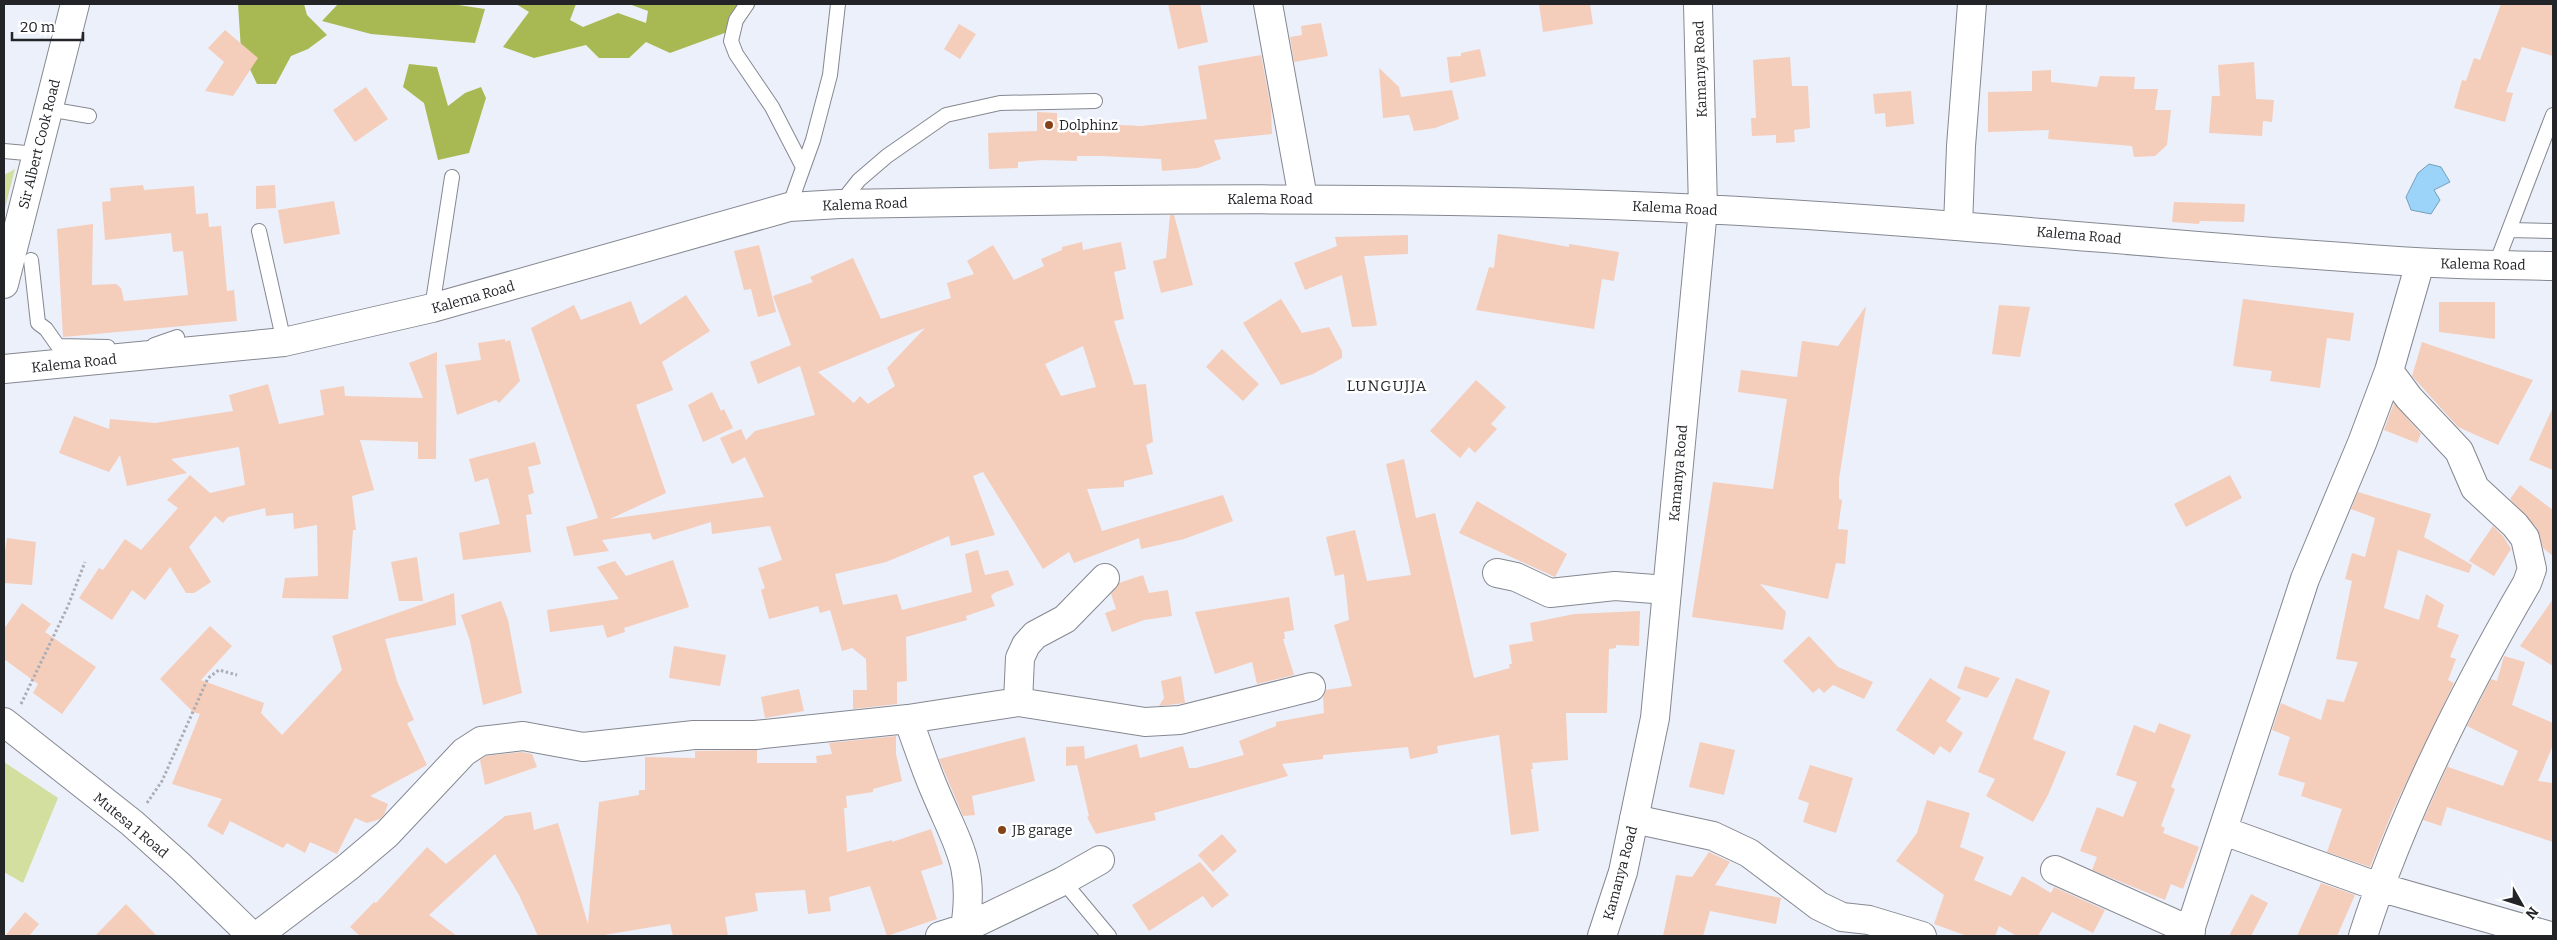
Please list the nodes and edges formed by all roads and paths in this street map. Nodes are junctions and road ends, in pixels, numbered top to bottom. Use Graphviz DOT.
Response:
graph roads {
  1 [pos="75,4"];
  2 [pos="747,4"];
  3 [pos="838,4"];
  4 [pos="1268,4"];
  5 [pos="1698,4"];
  6 [pos="1972,4"];
  7 [pos="1095,101"];
  8 [pos="48,109"];
  9 [pos="2553,115"];
  10 [pos="89,116"];
  11 [pos="4,151"];
  12 [pos="37,154"];
  13 [pos="804,168"];
  14 [pos="452,178"];
  15 [pos="1304,198"];
  16 [pos="840,204"];
  17 [pos="789,207"];
  18 [pos="1703,209"];
  19 [pos="1958,226"];
  20 [pos="2510,230"];
  21 [pos="259,231"];
  22 [pos="2553,231"];
  23 [pos="31,260"];
  24 [pos="2420,263"];
  25 [pos="2496,264"];
  26 [pos="2553,266"];
  27 [pos="4,284"];
  28 [pos="432,308"];
  29 [pos="284,342"];
  30 [pos="185,344"];
  31 [pos="149,347"];
  32 [pos="4,369"];
  33 [pos="2389,371"];
  34 [pos="85,562"];
  35 [pos="1497,573"];
  36 [pos="1105,578"];
  37 [pos="1667,590"];
  38 [pos="237,675"];
  39 [pos="1311,687"];
  40 [pos="1018,702"];
  41 [pos="908,719"];
  42 [pos="7,725"];
  43 [pos="1634,819"];
  44 [pos="132,823"];
  45 [pos="2224,831"];
  46 [pos="1100,860"];
  47 [pos="2055,870"];
  48 [pos="1063,881"];
  49 [pos="2379,887"];
  50 [pos="953,932"];
  51 [pos="2190,934"];
  52 [pos="252,936"];
  53 [pos="257,936"];
  54 [pos="1109,936"];
  55 [pos="1602,936"];
  56 [pos="1922,936"];
  57 [pos="2364,936"];
  58 [pos="2550,936"];
  1 -- 8 [label="street, Sir Albert Cook Road"];
  2 -- 13 [label="lane"];
  3 -- 13 [label="lane"];
  4 -- 15 [label="street"];
  5 -- 18 [label="street, Kamanya Road"];
  6 -- 19 [label="street"];
  7 -- 16 [label="lane"];
  8 -- 10 [label="lane"];
  8 -- 12 [label="street, Sir Albert Cook Road"];
  9 -- 20 [label="lane"];
  11 -- 12 [label="lane"];
  12 -- 27 [label="street, Sir Albert Cook Road"];
  13 -- 17 [label="lane"];
  14 -- 28 [label="lane"];
  15 -- 16 [label="street, Kalema Road"];
  15 -- 18 [label="street, Kalema Road"];
  16 -- 17 [label="street, Kalema Road"];
  17 -- 28 [label="street, Kalema Road"];
  18 -- 19 [label="street, Kalema Road"];
  18 -- 37 [label="street, Kamanya Road"];
  19 -- 24 [label="street, Kalema Road"];
  20 -- 22 [label="lane"];
  20 -- 25 [label="lane"];
  21 -- 29 [label="lane"];
  23 -- 31 [label="lane"];
  24 -- 25 [label="street, Kalema Road"];
  24 -- 33 [label="street"];
  25 -- 26 [label="street, Kalema Road"];
  28 -- 29 [label="street, Kalema Road"];
  29 -- 30 [label="street, Kalema Road"];
  30 -- 31 [label="lane"];
  30 -- 31 [label="lane"];
  30 -- 32 [label="street, Kalema Road"];
  33 -- 45 [label="street"];
  33 -- 49 [label="street"];
  34 -- 42 [label="path"];
  35 -- 37 [label="street"];
  36 -- 40 [label="street"];
  37 -- 43 [label="street, Kamanya Road"];
  38 -- 44 [label="path"];
  39 -- 40 [label="street"];
  40 -- 41 [label="street"];
  41 -- 50 [label="street"];
  41 -- 53 [label="street"];
  42 -- 44 [label="street, Mutesa 1 Road"];
  43 -- 55 [label="street, Kamanya Road"];
  43 -- 56 [label="street"];
  44 -- 52 [label="street, Mutesa 1 Road"];
  45 -- 49 [label="street"];
  45 -- 51 [label="street"];
  46 -- 48 [label="street"];
  47 -- 51 [label="street"];
  48 -- 50 [label="street"];
  48 -- 54 [label="lane"];
  49 -- 57 [label="street"];
  49 -- 58 [label="street"];
}
